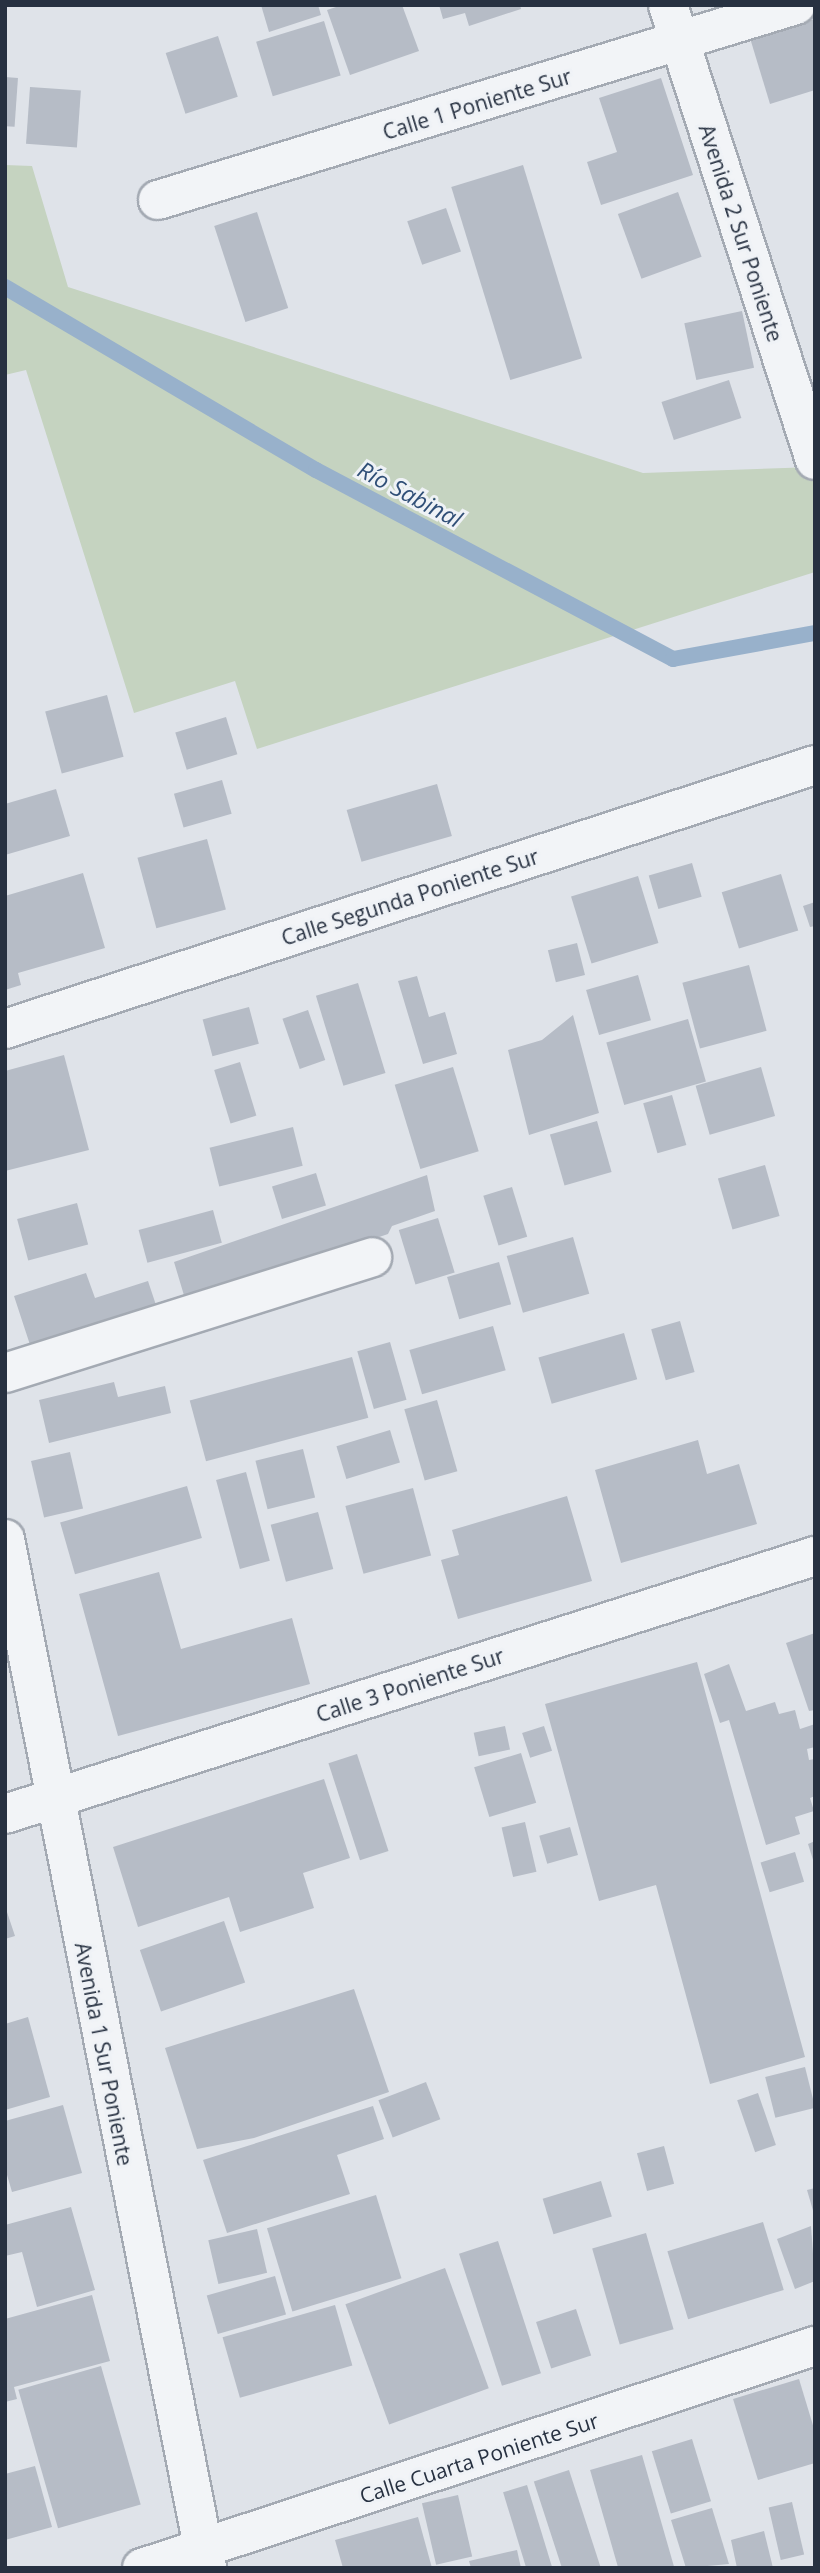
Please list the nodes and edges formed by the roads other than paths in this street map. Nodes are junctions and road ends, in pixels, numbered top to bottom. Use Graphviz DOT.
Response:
graph roads {
  1 [pos="668,5"];
  2 [pos="796,5"];
  3 [pos="680,44"];
  4 [pos="158,200"];
  5 [pos="815,460"];
  6 [pos="815,765"];
  7 [pos="5,1029"];
  8 [pos="372,1257"];
  9 [pos="5,1373"];
  10 [pos="5,1539"];
  11 [pos="815,1556"];
  12 [pos="53,1798"];
  13 [pos="5,1814"];
  14 [pos="815,2346"];
  15 [pos="205,2559"];
  16 [pos="142,2568"];
  1 -- 3 [label="street, Avenida 2 Sur Poniente"];
  2 -- 3 [label="street, Calle 1 Poniente Sur"];
  3 -- 4 [label="street, Calle 1 Poniente Sur"];
  3 -- 5 [label="street, Avenida 2 Sur Poniente"];
  6 -- 7 [label="street, Calle Segunda Poniente Sur"];
  8 -- 9 [label="street"];
  10 -- 12 [label="street, Avenida 1 Sur Poniente"];
  11 -- 12 [label="street, Calle 3 Poniente Sur"];
  12 -- 13 [label="street, Calle 3 Poniente Sur"];
  12 -- 15 [label="street, Avenida 1 Sur Poniente"];
  14 -- 15 [label="street, Calle Cuarta Poniente Sur"];
  15 -- 16 [label="street, Calle Cuarta Poniente Sur"];
}
